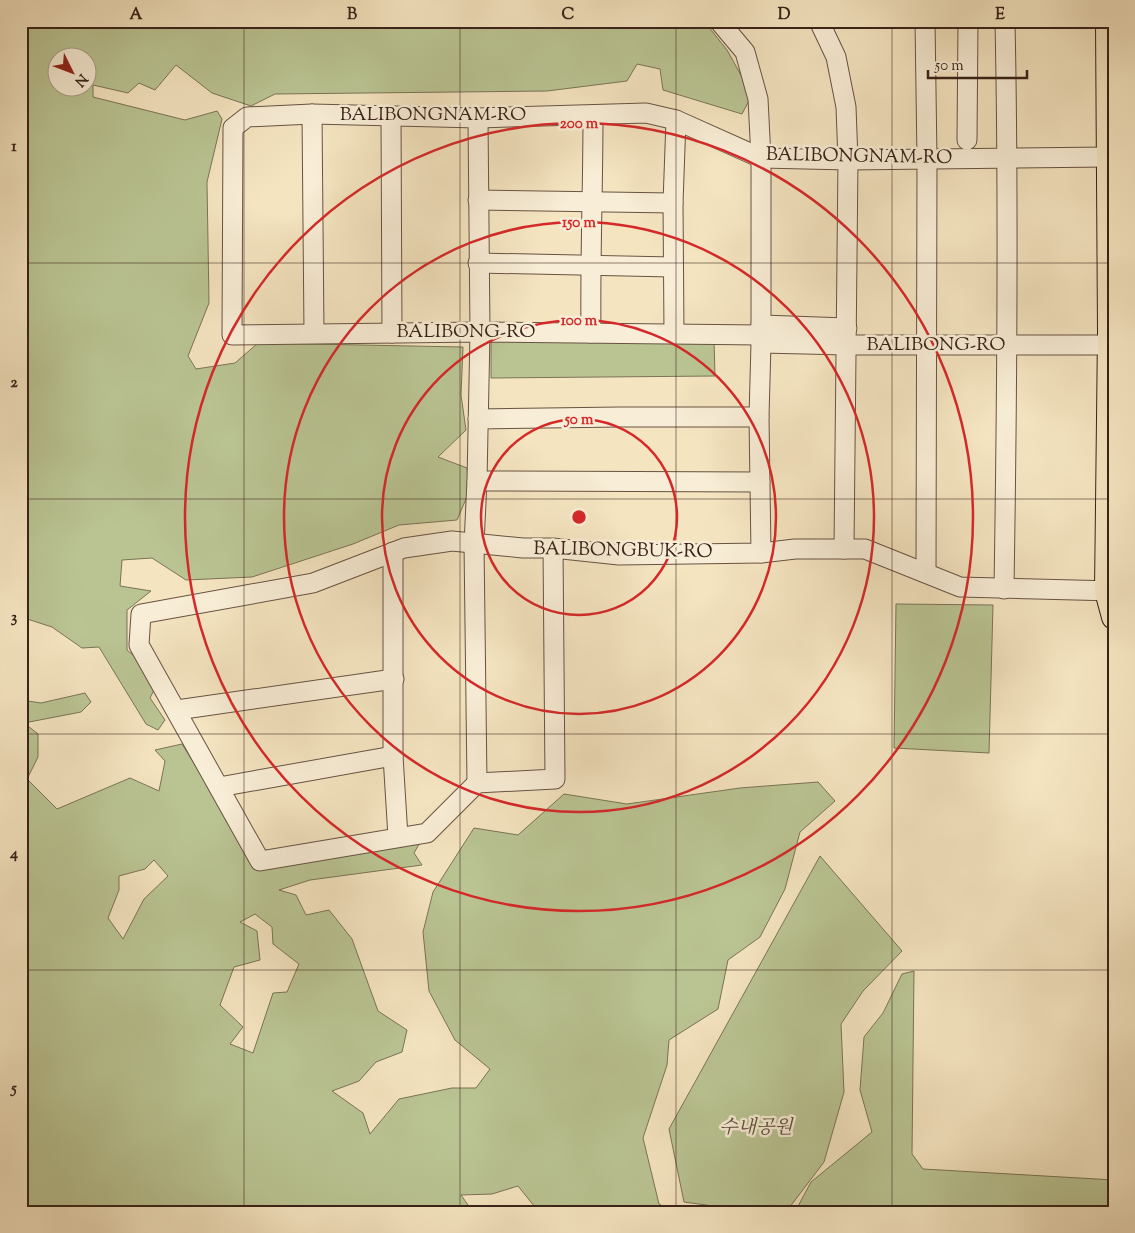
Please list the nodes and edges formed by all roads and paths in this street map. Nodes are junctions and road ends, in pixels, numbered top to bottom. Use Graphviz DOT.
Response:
graph roads {
  1 [pos="719,21"];
  2 [pos="819,21"];
  3 [pos="925,21"];
  4 [pos="968,21"];
  5 [pos="1005,21"];
  6 [pos="1108,21"];
  7 [pos="312,114"];
  8 [pos="593,115"];
  9 [pos="391,116"];
  10 [pos="478,118"];
  11 [pos="676,120"];
  12 [pos="967,140"];
  13 [pos="1108,157"];
  14 [pos="761,158"];
  15 [pos="1008,158"];
  16 [pos="926,159"];
  17 [pos="848,160"];
  18 [pos="478,200"];
  19 [pos="593,201"];
  20 [pos="672,203"];
  21 [pos="478,263"];
  22 [pos="590,264"];
  23 [pos="672,267"];
  24 [pos="392,332"];
  25 [pos="480,332"];
  26 [pos="314,333"];
  27 [pos="591,333"];
  28 [pos="674,333"];
  29 [pos="761,334"];
  30 [pos="232,335"];
  31 [pos="847,336"];
  32 [pos="1112,345"];
  33 [pos="926,346"];
  34 [pos="1008,346"];
  35 [pos="759,417"];
  36 [pos="478,419"];
  37 [pos="478,481"];
  38 [pos="760,482"];
  39 [pos="474,544"];
  40 [pos="553,548"];
  41 [pos="844,549"];
  42 [pos="393,552"];
  43 [pos="761,553"];
  44 [pos="926,573"];
  45 [pos="1004,589"];
  46 [pos="1110,591"];
  47 [pos="1114,617"];
  48 [pos="394,679"];
  49 [pos="177,710"];
  50 [pos="393,756"];
  51 [pos="478,783"];
  52 [pos="219,787"];
  53 [pos="398,838"];
  1 -- 14 [label="street"];
  2 -- 17 [label="street"];
  3 -- 16 [label="street"];
  4 -- 12 [label="street"];
  5 -- 15 [label="street"];
  6 -- 13 [label="main road"];
  7 -- 9 [label="street, BALIBONGNAM-RO"];
  7 -- 26 [label="street"];
  7 -- 30 [label="street, BALIBONGNAM-RO"];
  8 -- 10 [label="street, BALIBONGNAM-RO"];
  8 -- 11 [label="street, BALIBONGNAM-RO"];
  8 -- 19 [label="street"];
  9 -- 10 [label="street, BALIBONGNAM-RO"];
  9 -- 24 [label="street"];
  10 -- 18 [label="street"];
  11 -- 14 [label="street, BALIBONGNAM-RO"];
  11 -- 20 [label="street"];
  13 -- 15 [label="street, BALIBONGNAM-RO"];
  13 -- 32 [label="main road"];
  14 -- 17 [label="street, BALIBONGNAM-RO"];
  14 -- 29 [label="street"];
  15 -- 16 [label="street, BALIBONGNAM-RO"];
  15 -- 34 [label="street"];
  16 -- 17 [label="street, BALIBONGNAM-RO"];
  16 -- 33 [label="street"];
  17 -- 31 [label="street"];
  18 -- 19 [label="street"];
  18 -- 21 [label="street"];
  19 -- 20 [label="street"];
  19 -- 22 [label="street"];
  20 -- 23 [label="street"];
  21 -- 22 [label="street"];
  21 -- 25 [label="street"];
  22 -- 23 [label="street"];
  22 -- 27 [label="street"];
  23 -- 28 [label="street"];
  24 -- 25 [label="street, BALIBONG-RO"];
  24 -- 26 [label="street, BALIBONG-RO"];
  25 -- 27 [label="street, BALIBONG-RO"];
  25 -- 36 [label="street"];
  26 -- 30 [label="street, BALIBONG-RO"];
  27 -- 28 [label="street, BALIBONG-RO"];
  28 -- 29 [label="street, BALIBONG-RO"];
  29 -- 31 [label="street, BALIBONG-RO"];
  29 -- 35 [label="street"];
  31 -- 33 [label="street, BALIBONG-RO"];
  31 -- 41 [label="street"];
  32 -- 34 [label="street, BALIBONG-RO"];
  32 -- 46 [label="main road"];
  33 -- 34 [label="street, BALIBONG-RO"];
  33 -- 44 [label="street"];
  34 -- 45 [label="street"];
  35 -- 36 [label="street"];
  35 -- 38 [label="street"];
  36 -- 37 [label="street"];
  37 -- 38 [label="street"];
  37 -- 39 [label="street"];
  38 -- 43 [label="street"];
  39 -- 40 [label="street, BALIBONGBUK-RO"];
  39 -- 42 [label="street, BALIBONGBUK-RO"];
  39 -- 51 [label="street"];
  40 -- 43 [label="street, BALIBONGBUK-RO"];
  40 -- 51 [label="street"];
  41 -- 43 [label="street, BALIBONGBUK-RO"];
  41 -- 44 [label="street, BALIBONGBUK-RO"];
  42 -- 48 [label="street"];
  42 -- 49 [label="street, BALIBONGBUK-RO"];
  44 -- 45 [label="street, BALIBONGBUK-RO"];
  45 -- 46 [label="street, BALIBONGBUK-RO"];
  46 -- 47 [label="main road"];
  48 -- 49 [label="street"];
  48 -- 50 [label="street"];
  49 -- 52 [label="street"];
  50 -- 52 [label="street"];
  50 -- 53 [label="street"];
  51 -- 53 [label="street"];
  52 -- 53 [label="street"];
}
